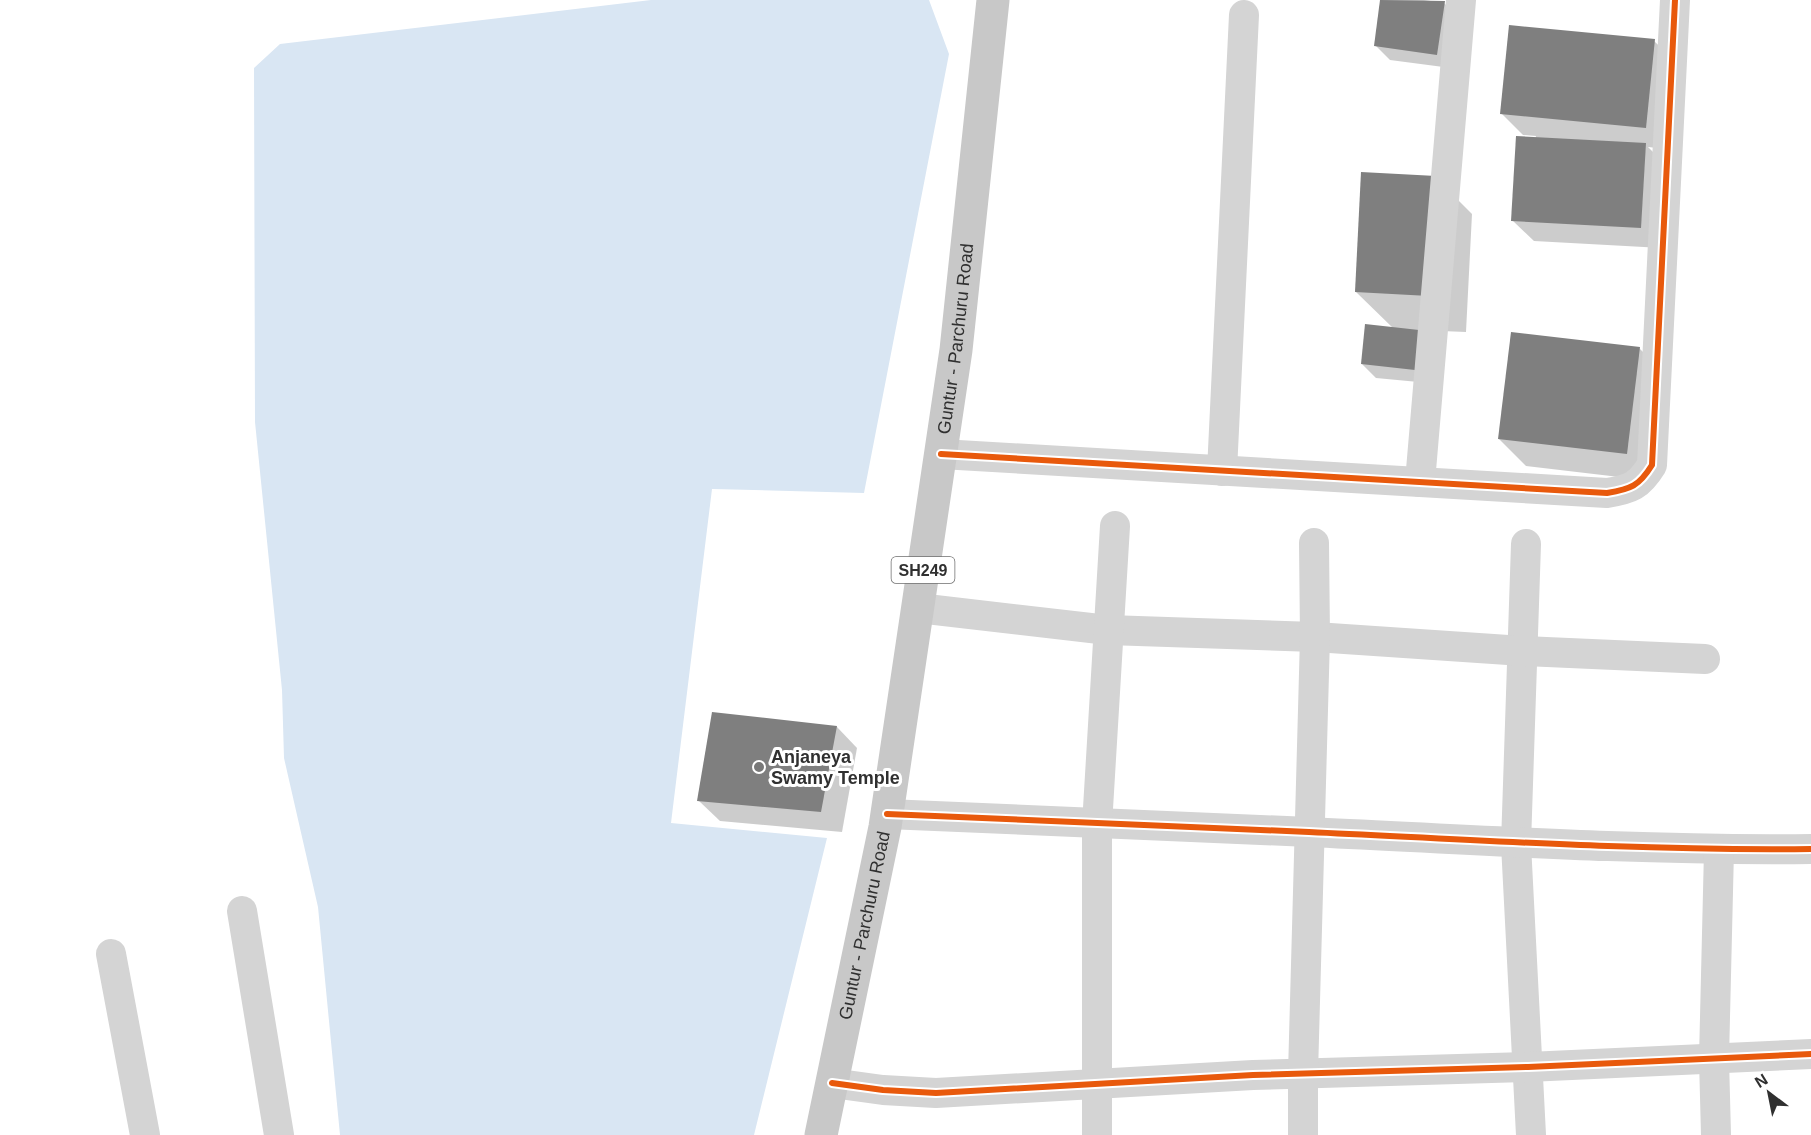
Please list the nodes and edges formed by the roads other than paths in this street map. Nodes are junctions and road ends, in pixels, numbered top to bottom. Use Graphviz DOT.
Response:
graph roads {
  1 [pos="993,0"];
  2 [pos="1461,0"];
  3 [pos="1675,0"];
  4 [pos="1244,15"];
  5 [pos="940,454"];
  6 [pos="1222,471"];
  7 [pos="1420,482"];
  8 [pos="1115,526"];
  9 [pos="1314,543"];
  10 [pos="1526,544"];
  11 [pos="918,608"];
  12 [pos="1108,630"];
  13 [pos="1315,637"];
  14 [pos="1523,651"];
  15 [pos="1705,659"];
  16 [pos="887,814"];
  17 [pos="1097,825"];
  18 [pos="1310,832"];
  19 [pos="1516,844"];
  20 [pos="1811,849"];
  21 [pos="1719,850"];
  22 [pos="242,911"];
  23 [pos="111,954"];
  24 [pos="1811,1054"];
  25 [pos="1714,1059"];
  26 [pos="1528,1067"];
  27 [pos="1303,1074"];
  28 [pos="832,1083"];
  29 [pos="1096,1084"];
  30 [pos="145,1135"];
  31 [pos="279,1135"];
  32 [pos="821,1135"];
  33 [pos="1097,1135"];
  34 [pos="1303,1135"];
  35 [pos="1531,1135"];
  36 [pos="1716,1135"];
  1 -- 5 [label="main road, Guntur - Parchuru Road / SH249"];
  2 -- 7 [label="street"];
  3 -- 7 [label="street"];
  4 -- 6 [label="street"];
  5 -- 6 [label="street"];
  5 -- 11 [label="main road, Guntur - Parchuru Road / SH249"];
  6 -- 7 [label="street"];
  8 -- 12 [label="street"];
  9 -- 13 [label="street"];
  10 -- 14 [label="street"];
  11 -- 12 [label="street"];
  11 -- 16 [label="main road, Guntur - Parchuru Road / SH249"];
  12 -- 13 [label="street"];
  12 -- 17 [label="street"];
  13 -- 14 [label="street"];
  13 -- 18 [label="street"];
  14 -- 15 [label="street"];
  14 -- 19 [label="street"];
  16 -- 17 [label="street"];
  16 -- 28 [label="main road, Guntur - Parchuru Road / SH249"];
  17 -- 18 [label="street"];
  17 -- 29 [label="street"];
  18 -- 19 [label="street"];
  18 -- 27 [label="street"];
  19 -- 21 [label="street"];
  19 -- 26 [label="street"];
  20 -- 21 [label="street"];
  21 -- 25 [label="street"];
  22 -- 31 [label="street"];
  23 -- 30 [label="street"];
  24 -- 25 [label="street"];
  25 -- 26 [label="street"];
  25 -- 36 [label="street"];
  26 -- 27 [label="street"];
  26 -- 35 [label="street"];
  27 -- 29 [label="street"];
  27 -- 34 [label="street"];
  28 -- 29 [label="street"];
  28 -- 32 [label="main road, Guntur - Parchuru Road / SH249"];
  29 -- 33 [label="street"];
}
